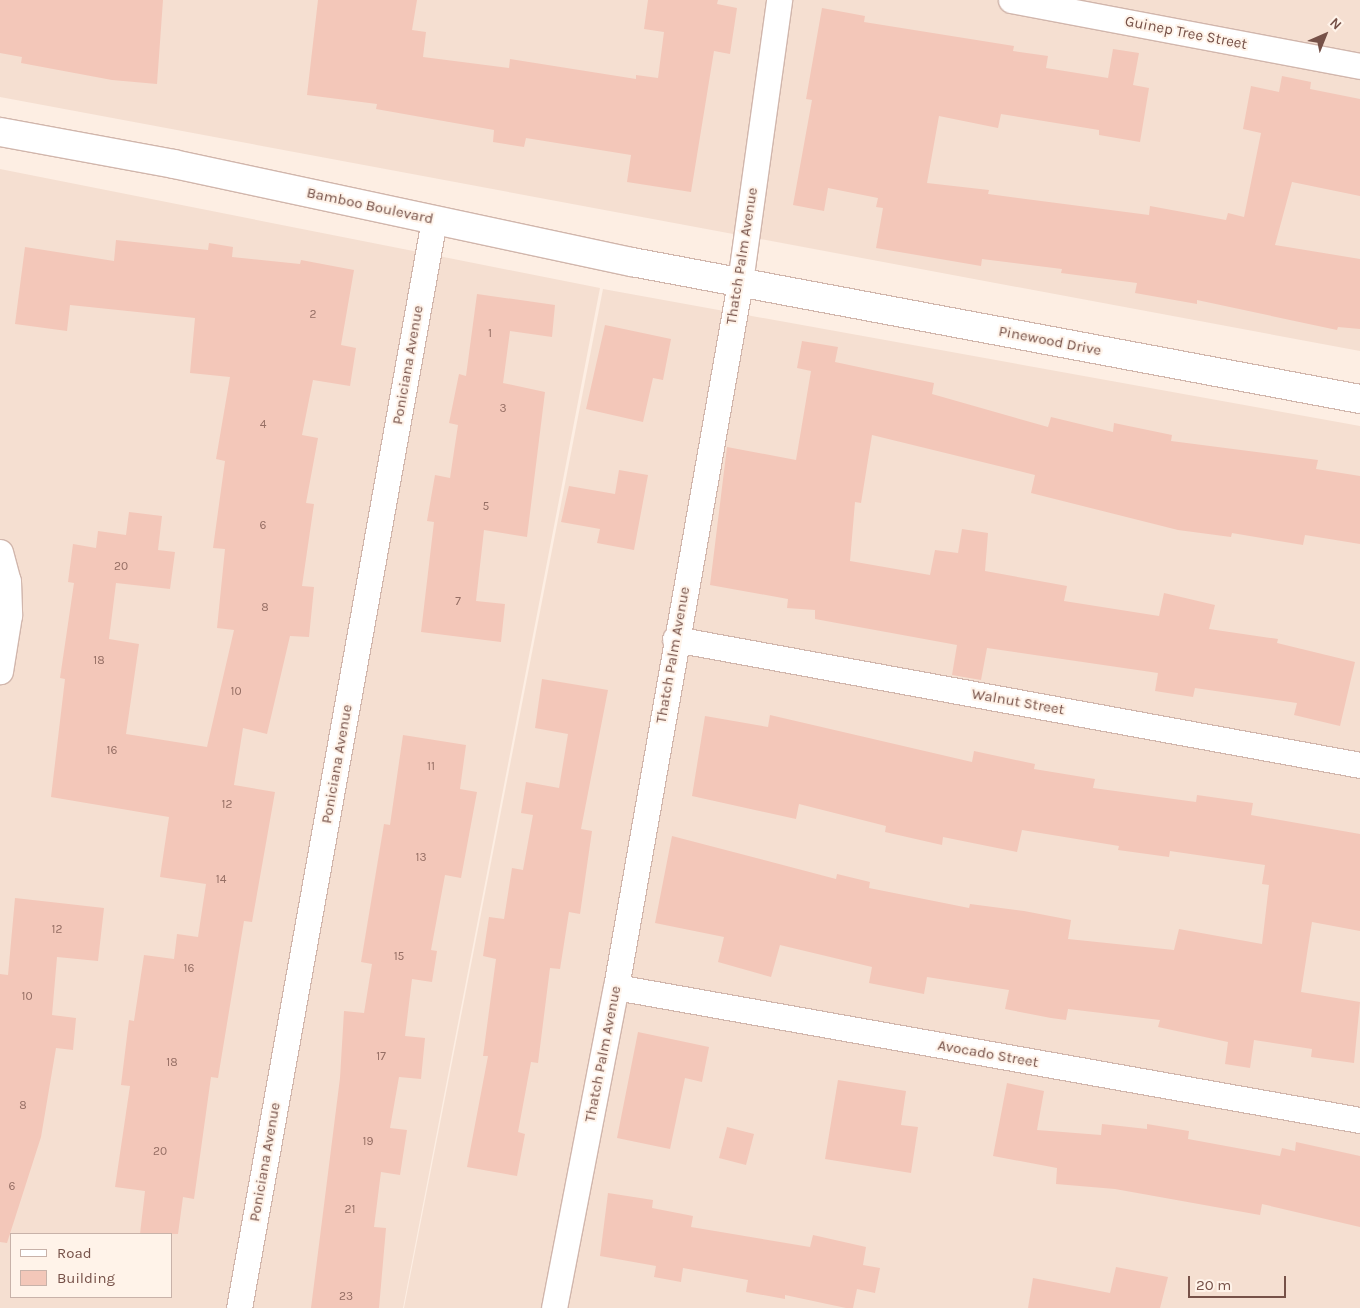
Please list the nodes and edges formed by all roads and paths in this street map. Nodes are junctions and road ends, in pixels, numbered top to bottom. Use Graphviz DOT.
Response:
graph roads {
  1 [pos="779,0"];
  2 [pos="1011,0"];
  3 [pos="1360,66"];
  4 [pos="0,132"];
  5 [pos="434,220"];
  6 [pos="740,282"];
  7 [pos="1360,399"];
  8 [pos="0,552"];
  9 [pos="675,640"];
  10 [pos="0,671"];
  11 [pos="1360,765"];
  12 [pos="616,988"];
  13 [pos="1360,1120"];
  14 [pos="239,1308"];
  15 [pos="554,1308"];
  1 -- 6 [label="street, Thatch Palm Avenue"];
  2 -- 3 [label="street, Guinep Tree Street"];
  4 -- 5 [label="main road, Bamboo Boulevard"];
  5 -- 6 [label="main road, Bamboo Boulevard"];
  5 -- 14 [label="street, Poniciana Avenue"];
  6 -- 7 [label="main road, Pinewood Drive"];
  6 -- 9 [label="street, Thatch Palm Avenue"];
  8 -- 10 [label="street"];
  9 -- 11 [label="street, Walnut Street"];
  9 -- 12 [label="street, Thatch Palm Avenue"];
  12 -- 13 [label="street, Avocado Street"];
  12 -- 15 [label="street, Thatch Palm Avenue"];
}
